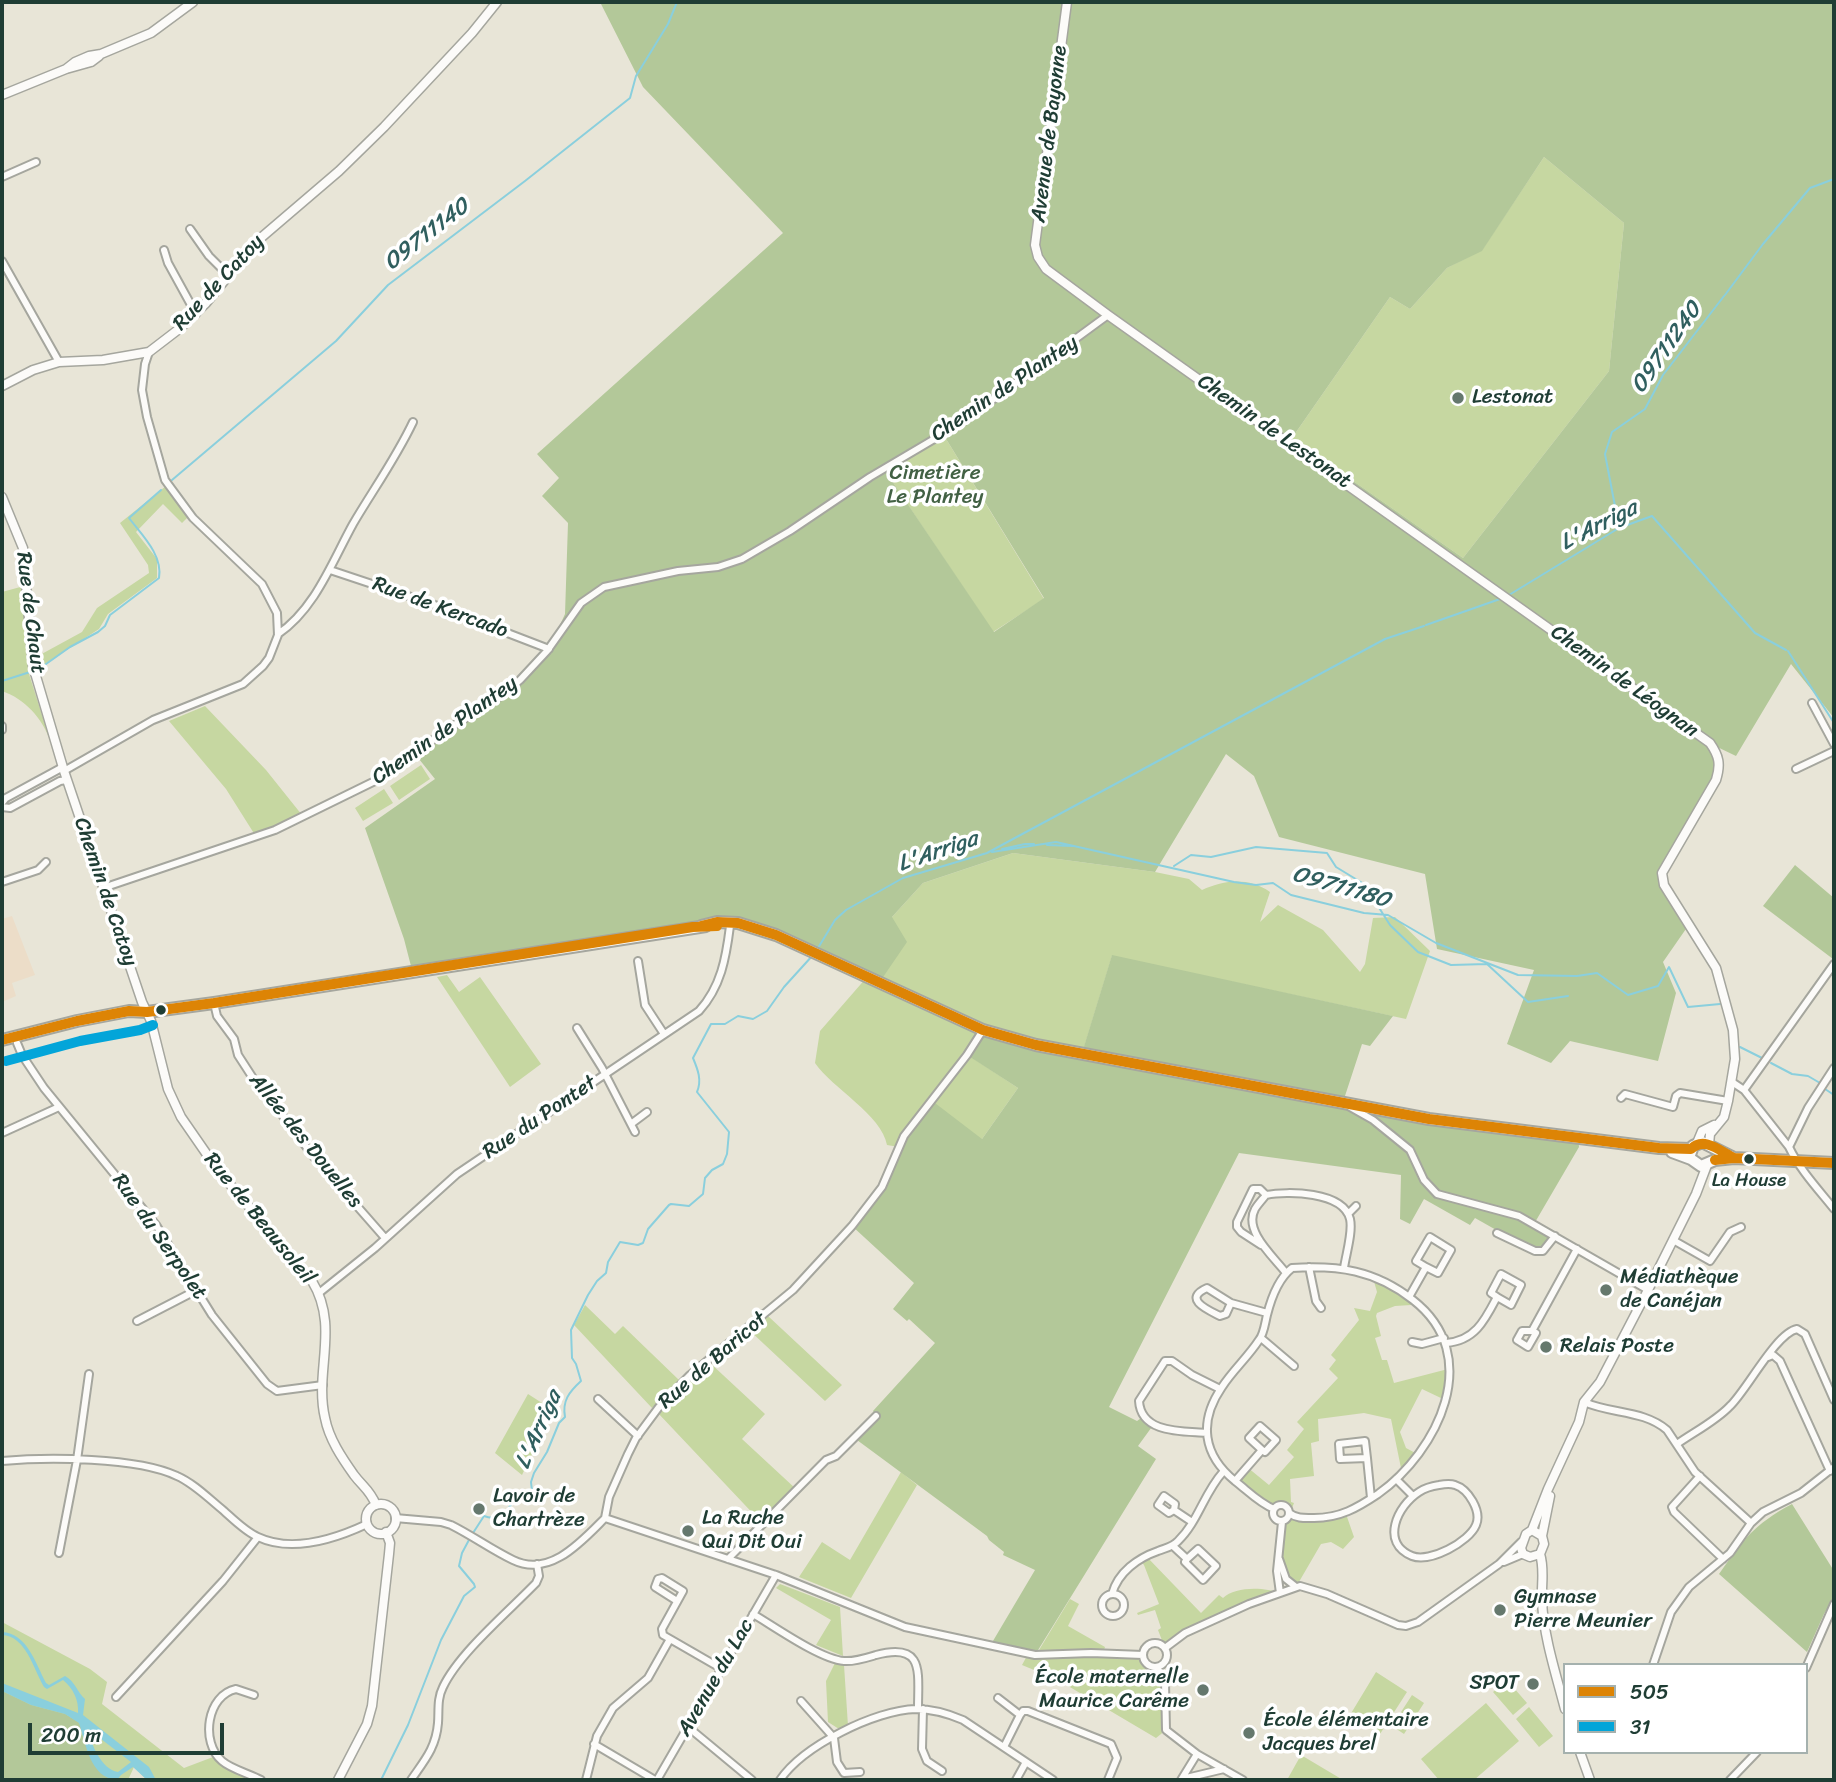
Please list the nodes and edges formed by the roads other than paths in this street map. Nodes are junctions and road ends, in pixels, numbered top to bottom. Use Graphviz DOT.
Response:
graph roads {
  1 [pos="193,2"];
  2 [pos="497,2"];
  3 [pos="1067,2"];
  4 [pos="2,95"];
  5 [pos="36,162"];
  6 [pos="2,177"];
  7 [pos="190,229"];
  8 [pos="164,250"];
  9 [pos="2,261"];
  10 [pos="1043,265"];
  11 [pos="228,275"];
  12 [pos="196,314"];
  13 [pos="1108,315"];
  14 [pos="149,352"];
  15 [pos="59,362"];
  16 [pos="2,386"];
  17 [pos="413,422"];
  18 [pos="2,497"];
  19 [pos="330,570"];
  20 [pos="1505,597"];
  21 [pos="278,635"];
  22 [pos="549,649"];
  23 [pos="1812,703"];
  24 [pos="1834,744"];
  25 [pos="1834,751"];
  26 [pos="1796,769"];
  27 [pos="64,773"];
  28 [pos="2,805"];
  29 [pos="46,862"];
  30 [pos="2,882"];
  31 [pos="103,888"];
  32 [pos="701,926"];
  33 [pos="730,926"];
  34 [pos="757,929"];
  35 [pos="638,961"];
  36 [pos="1834,964"];
  37 [pos="647,967"];
  38 [pos="639,969"];
  39 [pos="214,1003"];
  40 [pos="147,1012"];
  41 [pos="577,1028"];
  42 [pos="983,1030"];
  43 [pos="664,1034"];
  44 [pos="582,1037"];
  45 [pos="8,1042"];
  46 [pos="575,1042"];
  47 [pos="1834,1068"];
  48 [pos="604,1074"];
  49 [pos="1731,1082"];
  50 [pos="1744,1090"];
  51 [pos="1620,1098"];
  52 [pos="1728,1101"];
  53 [pos="1342,1103"];
  54 [pos="59,1107"];
  55 [pos="647,1112"];
  56 [pos="1719,1122"];
  57 [pos="631,1124"];
  58 [pos="635,1132"];
  59 [pos="2,1133"];
  60 [pos="1789,1147"];
  61 [pos="1693,1153"];
  62 [pos="1710,1155"];
  63 [pos="1797,1161"];
  64 [pos="1834,1163"];
  65 [pos="1699,1187"];
  66 [pos="1266,1195"];
  67 [pos="1356,1206"];
  68 [pos="1834,1209"];
  69 [pos="1348,1214"];
  70 [pos="1741,1227"];
  71 [pos="1497,1233"];
  72 [pos="1555,1236"];
  73 [pos="385,1238"];
  74 [pos="1673,1240"];
  75 [pos="1266,1247"];
  76 [pos="1577,1249"];
  77 [pos="1710,1261"];
  78 [pos="1718,1266"];
  79 [pos="1309,1267"];
  80 [pos="1426,1267"];
  81 [pos="1343,1268"];
  82 [pos="1286,1273"];
  83 [pos="197,1290"];
  84 [pos="1648,1290"];
  85 [pos="319,1293"];
  86 [pos="1409,1297"];
  87 [pos="1497,1297"];
  88 [pos="1231,1303"];
  89 [pos="1321,1308"];
  90 [pos="1267,1313"];
  91 [pos="142,1321"];
  92 [pos="1532,1331"];
  93 [pos="1261,1338"];
  94 [pos="1445,1340"];
  95 [pos="1412,1342"];
  96 [pos="1768,1357"];
  97 [pos="1294,1366"];
  98 [pos="89,1374"];
  99 [pos="79,1381"];
  100 [pos="87,1383"];
  101 [pos="323,1385"];
  102 [pos="1220,1389"];
  103 [pos="598,1399"];
  104 [pos="1834,1401"];
  105 [pos="1584,1402"];
  106 [pos="876,1416"];
  107 [pos="1206,1433"];
  108 [pos="638,1436"];
  109 [pos="1676,1444"];
  110 [pos="1262,1450"];
  111 [pos="1565,1454"];
  112 [pos="1367,1458"];
  113 [pos="77,1460"];
  114 [pos="2,1461"];
  115 [pos="1832,1469"];
  116 [pos="1223,1472"];
  117 [pos="1700,1476"];
  118 [pos="1396,1479"];
  119 [pos="1235,1481"];
  120 [pos="1413,1496"];
  121 [pos="1371,1498"];
  122 [pos="376,1505"];
  123 [pos="1274,1509"];
  124 [pos="1174,1510"];
  125 [pos="1289,1513"];
  126 [pos="395,1518"];
  127 [pos="605,1518"];
  128 [pos="1192,1522"];
  129 [pos="1282,1522"];
  130 [pos="1751,1523"];
  131 [pos="367,1524"];
  132 [pos="1532,1531"];
  133 [pos="386,1532"];
  134 [pos="1542,1536"];
  135 [pos="258,1537"];
  136 [pos="1523,1540"];
  137 [pos="1173,1546"];
  138 [pos="59,1553"];
  139 [pos="1524,1554"];
  140 [pos="1536,1556"];
  141 [pos="728,1559"];
  142 [pos="1187,1559"];
  143 [pos="1279,1559"];
  144 [pos="1723,1559"];
  145 [pos="537,1564"];
  146 [pos="1499,1564"];
  147 [pos="776,1575"];
  148 [pos="1296,1587"];
  149 [pos="1280,1593"];
  150 [pos="1112,1594"];
  151 [pos="677,1601"];
  152 [pos="1834,1604"];
  153 [pos="753,1614"];
  154 [pos="670,1639"];
  155 [pos="1165,1648"];
  156 [pos="1143,1655"];
  157 [pos="1654,1663"];
  158 [pos="1808,1663"];
  159 [pos="1157,1667"];
  160 [pos="722,1669"];
  161 [pos="254,1695"];
  162 [pos="117,1698"];
  163 [pos="998,1698"];
  164 [pos="1563,1700"];
  165 [pos="801,1701"];
  166 [pos="921,1709"];
  167 [pos="1020,1715"];
  168 [pos="688,1727"];
  169 [pos="834,1738"];
  170 [pos="594,1744"];
  171 [pos="1004,1747"];
  172 [pos="1197,1754"];
  173 [pos="1581,1754"];
  174 [pos="1755,1754"];
  175 [pos="1026,1762"];
  176 [pos="1224,1769"];
  177 [pos="942,1771"];
  178 [pos="860,1772"];
  179 [pos="261,1780"];
  180 [pos="338,1780"];
  181 [pos="411,1780"];
  182 [pos="586,1780"];
  183 [pos="656,1780"];
  184 [pos="752,1780"];
  185 [pos="780,1780"];
  186 [pos="1016,1780"];
  187 [pos="1053,1780"];
  188 [pos="1108,1780"];
  189 [pos="1181,1780"];
  190 [pos="1243,1780"];
  191 [pos="1590,1780"];
  192 [pos="1730,1780"];
  1 -- 4 [label="street"];
  2 -- 11 [label="street, Rue de Catoy"];
  3 -- 10 [label="street, Avenue de Bayonne"];
  5 -- 6 [label="street"];
  7 -- 11 [label="street"];
  8 -- 12 [label="street"];
  9 -- 15 [label="street"];
  10 -- 13 [label="street, Chemin de Lestonat"];
  11 -- 12 [label="street, Rue de Catoy"];
  12 -- 14 [label="street, Rue de Catoy"];
  13 -- 20 [label="street, Chemin de Lestonat"];
  13 -- 22 [label="street, Chemin de Plantey"];
  14 -- 15 [label="street"];
  14 -- 21 [label="street"];
  15 -- 16 [label="street"];
  17 -- 19 [label="street"];
  18 -- 27 [label="street, Rue de Chaut"];
  19 -- 21 [label="street"];
  19 -- 22 [label="street, Rue de Kercado"];
  20 -- 49 [label="street, Chemin de Léognan"];
  21 -- 27 [label="street"];
  22 -- 31 [label="street, Chemin de Plantey"];
  23 -- 24 [label="street"];
  25 -- 26 [label="street"];
  27 -- 28 [label="street"];
  27 -- 28 [label="street"];
  27 -- 31 [label="street, Chemin de Catoy"];
  29 -- 30 [label="street"];
  31 -- 40 [label="street, Chemin de Catoy"];
  32 -- 33 [label="main road"];
  32 -- 34 [label="main road"];
  32 -- 39 [label="main road"];
  33 -- 34 [label="main road"];
  33 -- 43 [label="street, Rue du Pontet"];
  34 -- 42 [label="main road"];
  35 -- 38 [label="street"];
  36 -- 50 [label="street"];
  37 -- 38 [label="street"];
  38 -- 43 [label="street"];
  39 -- 40 [label="main road"];
  39 -- 73 [label="street, Allée des Douelles"];
  40 -- 45 [label="main road"];
  40 -- 45 [label="main road"];
  40 -- 85 [label="street, Rue de Beausoleil"];
  41 -- 44 [label="street"];
  42 -- 53 [label="main road"];
  42 -- 108 [label="street, Rue de Baricot"];
  43 -- 48 [label="street, Rue du Pontet"];
  44 -- 46 [label="street"];
  44 -- 48 [label="street"];
  45 -- 54 [label="street, Rue du Serpolet"];
  47 -- 60 [label="street"];
  48 -- 57 [label="street"];
  48 -- 73 [label="street, Rue du Pontet"];
  49 -- 50 [label="street"];
  49 -- 52 [label="street, Chemin de Léognan"];
  50 -- 60 [label="street"];
  51 -- 52 [label="street"];
  52 -- 56 [label="street, Chemin de Léognan"];
  53 -- 61 [label="main road"];
  53 -- 72 [label="street"];
  54 -- 59 [label="street"];
  54 -- 83 [label="street, Rue du Serpolet"];
  55 -- 57 [label="street"];
  56 -- 61 [label="street, Chemin de Léognan"];
  56 -- 62 [label="street, Chemin de Léognan"];
  57 -- 58 [label="street"];
  60 -- 63 [label="street"];
  61 -- 62 [label="main road"];
  61 -- 62 [label="main road"];
  61 -- 65 [label="street"];
  62 -- 63 [label="main road"];
  62 -- 65 [label="street, Chemin de Léognan"];
  63 -- 64 [label="main road"];
  63 -- 68 [label="street"];
  65 -- 74 [label="street, Chemin de Léognan"];
  66 -- 69 [label="street"];
  66 -- 75 [label="street"];
  66 -- 75 [label="street"];
  67 -- 69 [label="street"];
  69 -- 81 [label="street"];
  70 -- 77 [label="street"];
  71 -- 72 [label="street"];
  72 -- 76 [label="street"];
  73 -- 85 [label="street, Rue du Pontet"];
  74 -- 77 [label="street"];
  74 -- 84 [label="street, Chemin de Léognan"];
  75 -- 82 [label="street"];
  76 -- 84 [label="street"];
  76 -- 92 [label="street"];
  77 -- 78 [label="street"];
  79 -- 81 [label="street"];
  79 -- 82 [label="street"];
  79 -- 89 [label="street"];
  80 -- 80 [label="street"];
  80 -- 86 [label="street"];
  81 -- 86 [label="street"];
  82 -- 90 [label="street"];
  83 -- 91 [label="street"];
  83 -- 101 [label="street, Rue du Serpolet"];
  84 -- 105 [label="street, Chemin de Léognan"];
  85 -- 101 [label="street, Rue de Beausoleil"];
  86 -- 94 [label="street"];
  87 -- 87 [label="street"];
  87 -- 94 [label="street"];
  88 -- 88 [label="street"];
  88 -- 90 [label="street"];
  90 -- 93 [label="street"];
  93 -- 97 [label="street"];
  93 -- 102 [label="street"];
  94 -- 95 [label="street"];
  94 -- 118 [label="street"];
  96 -- 104 [label="street"];
  96 -- 109 [label="street"];
  96 -- 115 [label="street"];
  98 -- 100 [label="street"];
  99 -- 100 [label="street"];
  100 -- 113 [label="street"];
  101 -- 122 [label="street, Rue de Beausoleil"];
  102 -- 107 [label="street"];
  102 -- 107 [label="street"];
  103 -- 108 [label="street"];
  105 -- 109 [label="street"];
  105 -- 111 [label="street, Chemin de Léognan"];
  106 -- 141 [label="street"];
  107 -- 116 [label="street"];
  108 -- 127 [label="street, Rue de Baricot"];
  109 -- 117 [label="street"];
  110 -- 119 [label="street"];
  111 -- 132 [label="street"];
  111 -- 134 [label="street"];
  112 -- 112 [label="street"];
  112 -- 121 [label="street"];
  113 -- 114 [label="street"];
  113 -- 135 [label="street"];
  113 -- 138 [label="street"];
  115 -- 130 [label="street"];
  116 -- 119 [label="street"];
  116 -- 128 [label="street"];
  117 -- 130 [label="street"];
  117 -- 144 [label="street"];
  118 -- 120 [label="street"];
  118 -- 121 [label="street"];
  119 -- 123 [label="street"];
  120 -- 120 [label="street"];
  121 -- 125 [label="street"];
  122 -- 126 [label="street"];
  122 -- 131 [label="street"];
  123 -- 125 [label="street"];
  123 -- 129 [label="street"];
  124 -- 128 [label="street"];
  125 -- 129 [label="street"];
  126 -- 133 [label="street"];
  126 -- 145 [label="street"];
  127 -- 141 [label="street"];
  127 -- 145 [label="street"];
  128 -- 137 [label="street"];
  129 -- 143 [label="street"];
  130 -- 144 [label="street"];
  131 -- 133 [label="street"];
  131 -- 135 [label="street"];
  132 -- 134 [label="street"];
  132 -- 136 [label="street"];
  133 -- 180 [label="street"];
  134 -- 140 [label="street"];
  135 -- 162 [label="street"];
  136 -- 139 [label="street"];
  136 -- 146 [label="street"];
  137 -- 142 [label="street"];
  137 -- 150 [label="street"];
  139 -- 140 [label="street"];
  139 -- 146 [label="street"];
  140 -- 164 [label="street"];
  141 -- 147 [label="street"];
  142 -- 142 [label="street"];
  143 -- 148 [label="street"];
  143 -- 149 [label="street"];
  144 -- 157 [label="street"];
  145 -- 181 [label="street"];
  146 -- 148 [label="street"];
  147 -- 153 [label="street, Avenue du Lac"];
  147 -- 156 [label="street"];
  148 -- 149 [label="street"];
  149 -- 155 [label="street"];
  151 -- 154 [label="street"];
  152 -- 158 [label="street"];
  153 -- 160 [label="street, Avenue du Lac"];
  153 -- 166 [label="street"];
  154 -- 160 [label="street"];
  154 -- 170 [label="street"];
  155 -- 156 [label="street"];
  155 -- 159 [label="street"];
  156 -- 159 [label="street"];
  159 -- 172 [label="street"];
  160 -- 168 [label="street, Avenue du Lac"];
  161 -- 179 [label="street"];
  163 -- 167 [label="street"];
  165 -- 169 [label="street"];
  166 -- 169 [label="street"];
  166 -- 171 [label="street"];
  166 -- 177 [label="street"];
  167 -- 171 [label="street"];
  167 -- 188 [label="street"];
  168 -- 183 [label="street, Avenue du Lac"];
  168 -- 184 [label="street"];
  169 -- 178 [label="street"];
  169 -- 185 [label="street"];
  170 -- 182 [label="street"];
  170 -- 183 [label="street"];
  171 -- 175 [label="street"];
  172 -- 176 [label="street"];
  172 -- 189 [label="street"];
  173 -- 191 [label="street"];
  174 -- 192 [label="street"];
  175 -- 186 [label="street"];
  175 -- 187 [label="street"];
  176 -- 189 [label="street"];
  176 -- 190 [label="street"];
}
